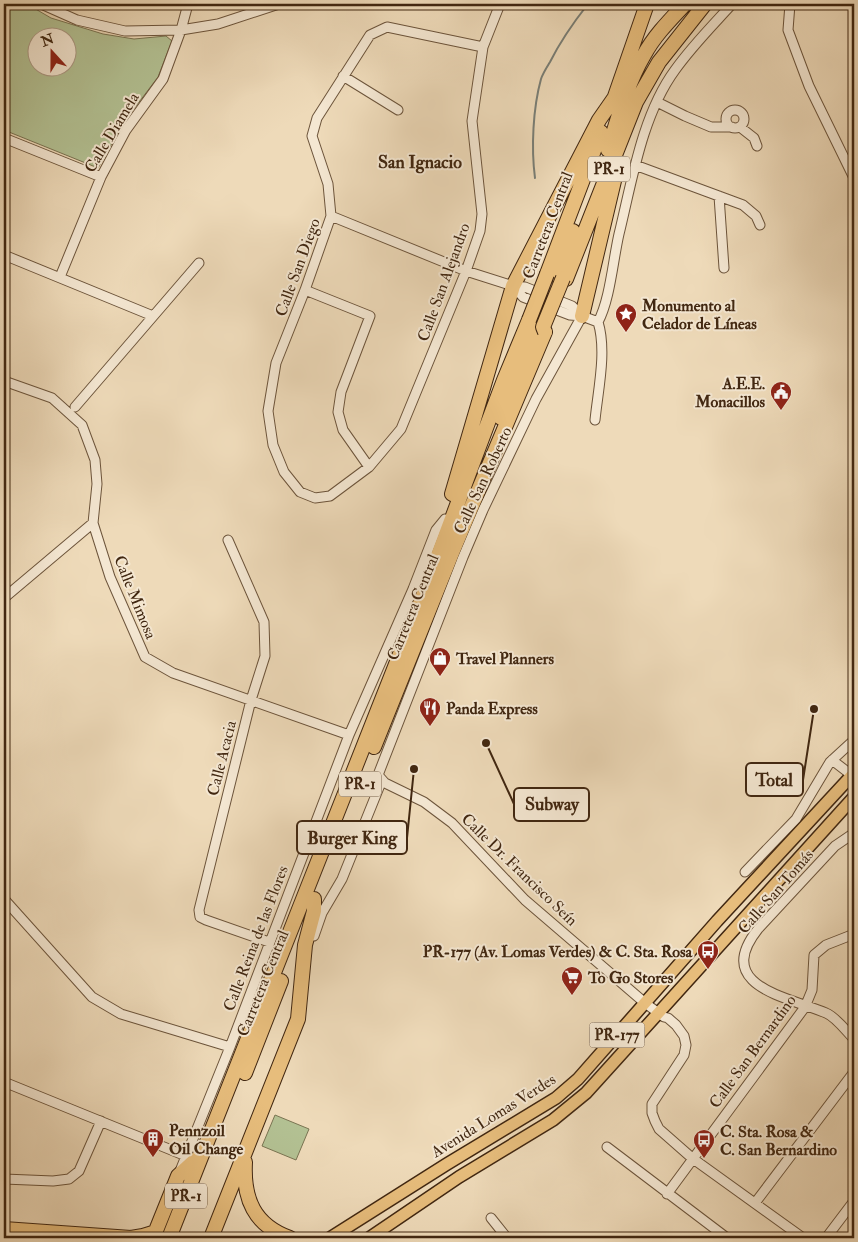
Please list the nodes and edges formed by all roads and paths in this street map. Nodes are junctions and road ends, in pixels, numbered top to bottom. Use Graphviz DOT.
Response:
graph roads {
  1 [pos="41,4"];
  2 [pos="188,4"];
  3 [pos="279,4"];
  4 [pos="500,4"];
  5 [pos="647,4"];
  6 [pos="685,4"];
  7 [pos="705,4"];
  8 [pos="732,4"];
  9 [pos="788,4"];
  10 [pos="181,30"];
  11 [pos="483,47"];
  12 [pos="343,76"];
  13 [pos="615,97"];
  14 [pos="657,102"];
  15 [pos="398,110"];
  16 [pos="630,116"];
  17 [pos="4,138"];
  18 [pos="757,146"];
  19 [pos="635,165"];
  20 [pos="101,177"];
  21 [pos="854,178"];
  22 [pos="718,196"];
  23 [pos="331,216"];
  24 [pos="760,225"];
  25 [pos="4,255"];
  26 [pos="199,263"];
  27 [pos="724,268"];
  28 [pos="466,270"];
  29 [pos="60,277"];
  30 [pos="558,277"];
  31 [pos="513,286"];
  32 [pos="305,290"];
  33 [pos="153,316"];
  34 [pos="582,316"];
  35 [pos="598,322"];
  36 [pos="537,325"];
  37 [pos="4,381"];
  38 [pos="52,398"];
  39 [pos="76,407"];
  40 [pos="595,420"];
  41 [pos="82,425"];
  42 [pos="369,467"];
  43 [pos="445,520"];
  44 [pos="93,522"];
  45 [pos="228,540"];
  46 [pos="4,598"];
  47 [pos="422,601"];
  48 [pos="251,700"];
  49 [pos="348,734"];
  50 [pos="854,740"];
  51 [pos="832,760"];
  52 [pos="853,775"];
  53 [pos="380,777"];
  54 [pos="854,797"];
  55 [pos="854,833"];
  56 [pos="745,872"];
  57 [pos="4,899"];
  58 [pos="314,899"];
  59 [pos="854,934"];
  60 [pos="269,942"];
  61 [pos="645,1003"];
  62 [pos="805,1007"];
  63 [pos="661,1016"];
  64 [pos="298,1019"];
  65 [pos="854,1039"];
  66 [pos="230,1047"];
  67 [pos="854,1072"];
  68 [pos="4,1082"];
  69 [pos="101,1121"];
  70 [pos="607,1147"];
  71 [pos="203,1153"];
  72 [pos="245,1153"];
  73 [pos="186,1156"];
  74 [pos="692,1158"];
  75 [pos="178,1176"];
  76 [pos="4,1179"];
  77 [pos="667,1194"];
  78 [pos="854,1201"];
  79 [pos="755,1203"];
  80 [pos="491,1218"];
  81 [pos="4,1230"];
  82 [pos="4,1235"];
  83 [pos="154,1235"];
  84 [pos="15,1238"];
  85 [pos="169,1238"];
  86 [pos="179,1238"];
  87 [pos="211,1238"];
  88 [pos="290,1238"];
  89 [pos="330,1238"];
  90 [pos="369,1238"];
  91 [pos="506,1238"];
  92 [pos="727,1238"];
  93 [pos="803,1238"];
  94 [pos="826,1238"];
  1 -- 10 [label="street"];
  2 -- 10 [label="street, Calle Diamela"];
  3 -- 10 [label="street"];
  4 -- 11 [label="street, Calle San Alejandro"];
  5 -- 13 [label="highway, Carretera Central / PR-1"];
  6 -- 30 [label="highway"];
  7 -- 16 [label="highway, Carretera Central / PR-1"];
  8 -- 14 [label="street"];
  9 -- 21 [label="street"];
  10 -- 20 [label="street, Calle Diamela"];
  11 -- 12 [label="street, Calle San Diego"];
  11 -- 28 [label="street, Calle San Alejandro"];
  12 -- 15 [label="street"];
  12 -- 23 [label="street, Calle San Diego"];
  13 -- 30 [label="highway, Carretera Central / PR-1"];
  13 -- 31 [label="highway"];
  14 -- 18 [label="street"];
  14 -- 19 [label="street"];
  16 -- 30 [label="highway, Carretera Central / PR-1"];
  16 -- 34 [label="highway"];
  17 -- 20 [label="street"];
  19 -- 22 [label="street"];
  19 -- 35 [label="street"];
  20 -- 29 [label="street, Calle Diamela"];
  22 -- 24 [label="street"];
  22 -- 27 [label="street"];
  23 -- 28 [label="street"];
  23 -- 32 [label="street, Calle San Diego"];
  25 -- 29 [label="street"];
  26 -- 33 [label="street"];
  28 -- 31 [label="street"];
  28 -- 42 [label="street, Calle San Alejandro"];
  29 -- 33 [label="street"];
  30 -- 36 [label="highway, Carretera Central / PR-1, bridge"];
  30 -- 36 [label="highway, Carretera Central / PR-1, bridge"];
  31 -- 34 [label="street"];
  31 -- 43 [label="highway"];
  32 -- 42 [label="street"];
  32 -- 42 [label="street, Calle San Diego"];
  33 -- 39 [label="street"];
  34 -- 35 [label="street"];
  34 -- 53 [label="street, Calle San Roberto"];
  35 -- 40 [label="street"];
  36 -- 47 [label="highway, Carretera Central / PR-1"];
  36 -- 58 [label="highway, Carretera Central / PR-1"];
  37 -- 38 [label="street, Calle Mimosa"];
  38 -- 39 [label="street"];
  38 -- 41 [label="street, Calle Mimosa"];
  39 -- 41 [label="street"];
  41 -- 44 [label="street, Calle Mimosa"];
  43 -- 47 [label="highway"];
  43 -- 49 [label="street, Calle Reina de las Flores"];
  44 -- 46 [label="street"];
  44 -- 48 [label="street, Calle Mimosa"];
  45 -- 48 [label="street, Calle Acacia"];
  47 -- 71 [label="highway, Carretera Central / PR-1"];
  48 -- 49 [label="street, Calle Mimosa"];
  48 -- 60 [label="street, Calle Acacia"];
  49 -- 60 [label="street, Calle Reina de las Flores"];
  50 -- 51 [label="street"];
  51 -- 52 [label="street"];
  51 -- 56 [label="street"];
  52 -- 61 [label="main road, Avenida Lomas Verdes / PR-177"];
  53 -- 61 [label="street, Calle Dr. Francisco Seín"];
  53 -- 64 [label="street, Calle San Roberto"];
  54 -- 63 [label="main road, Avenida Lomas Verdes / PR-177"];
  55 -- 62 [label="street, Calle San Tomás"];
  57 -- 66 [label="street"];
  58 -- 64 [label="highway"];
  58 -- 86 [label="highway, Carretera Central / PR-1"];
  59 -- 62 [label="street, Calle San Bernardino"];
  60 -- 66 [label="street, Calle Reina de las Flores"];
  61 -- 63 [label="street, Calle Dr. Francisco Seín"];
  61 -- 89 [label="main road, Avenida Lomas Verdes / PR-177"];
  62 -- 65 [label="street, Calle San Tomás"];
  62 -- 74 [label="street, Calle San Bernardino"];
  63 -- 74 [label="street, Calle Dr. Francisco Seín"];
  63 -- 90 [label="main road, Avenida Lomas Verdes / PR-177"];
  64 -- 72 [label="highway"];
  66 -- 73 [label="street, Calle Reina de las Flores"];
  67 -- 79 [label="street"];
  68 -- 69 [label="street"];
  69 -- 73 [label="street"];
  69 -- 76 [label="street"];
  70 -- 77 [label="street"];
  71 -- 75 [label="highway"];
  71 -- 85 [label="highway, Carretera Central / PR-1"];
  72 -- 87 [label="highway"];
  72 -- 88 [label="highway"];
  73 -- 75 [label="street, Calle Reina de las Flores"];
  74 -- 77 [label="street, Calle San Bernardino"];
  74 -- 79 [label="street"];
  75 -- 83 [label="highway"];
  77 -- 92 [label="street"];
  78 -- 94 [label="street"];
  79 -- 93 [label="street"];
  80 -- 91 [label="street"];
  81 -- 83 [label="highway"];
  82 -- 84 [label="main road"];
}
